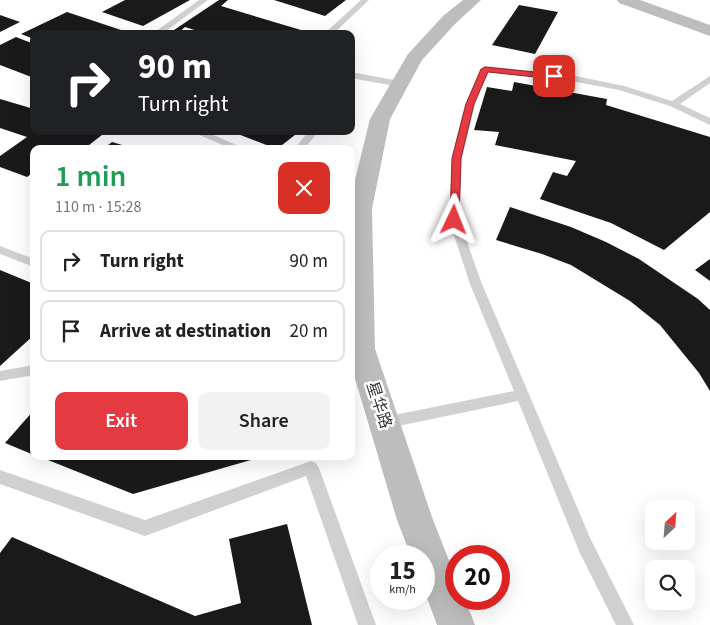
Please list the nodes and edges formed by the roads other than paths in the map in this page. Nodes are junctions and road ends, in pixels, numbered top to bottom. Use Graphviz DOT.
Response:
graph roads {
  1 [pos="204,0"];
  2 [pos="365,0"];
  3 [pos="473,0"];
  4 [pos="625,0"];
  5 [pos="162,30"];
  6 [pos="332,30"];
  7 [pos="710,31"];
  8 [pos="355,76"];
  9 [pos="710,79"];
  10 [pos="400,84"];
  11 [pos="672,104"];
  12 [pos="710,122"];
  13 [pos="205,135"];
  14 [pos="310,135"];
  15 [pos="232,145"];
  16 [pos="302,145"];
  17 [pos="0,250"];
  18 [pos="30,261"];
  19 [pos="356,287"];
  20 [pos="30,371"];
  21 [pos="0,376"];
  22 [pos="522,394"];
  23 [pos="384,423"];
  24 [pos="0,477"];
  25 [pos="367,625"];
  26 [pos="456,625"];
  27 [pos="625,625"];
  1 -- 5 [label="lane"];
  2 -- 6 [label="lane"];
  3 -- 10 [label="street, 星华路"];
  4 -- 7 [label="street"];
  8 -- 10 [label="lane"];
  9 -- 11 [label="lane"];
  10 -- 19 [label="street, 星华路"];
  11 -- 12 [label="lane"];
  11 -- 22 [label="lane"];
  13 -- 15 [label="lane"];
  14 -- 16 [label="lane"];
  17 -- 18 [label="lane"];
  19 -- 23 [label="street, 星华路"];
  20 -- 21 [label="lane"];
  22 -- 23 [label="lane"];
  22 -- 27 [label="lane"];
  23 -- 26 [label="street, 星华路"];
  24 -- 25 [label="lane"];
}
